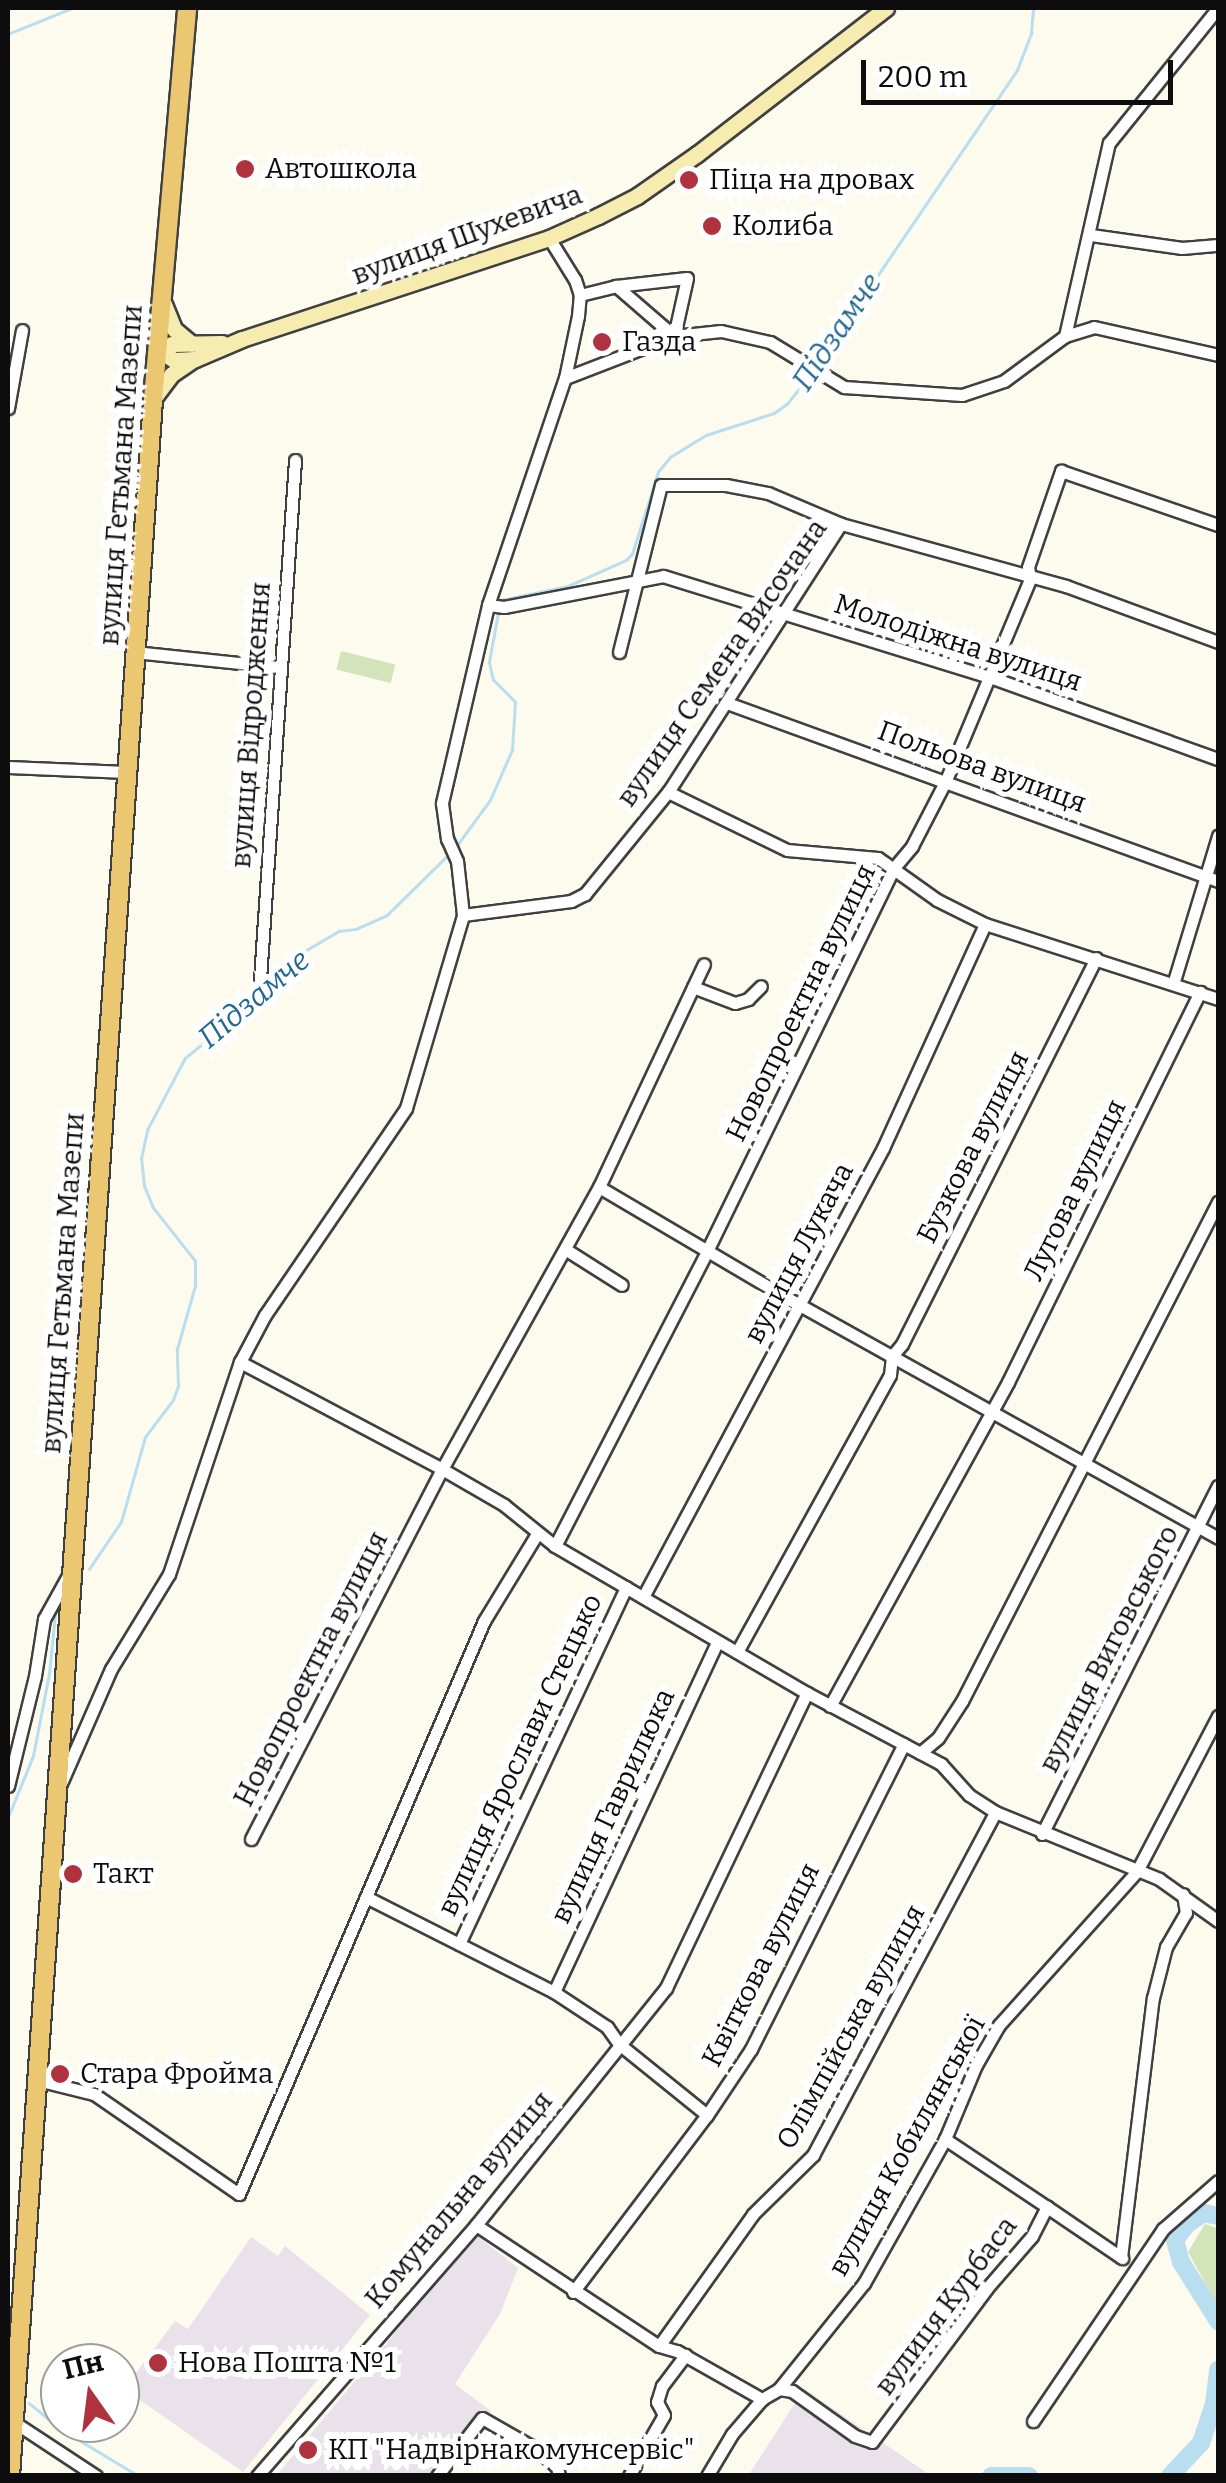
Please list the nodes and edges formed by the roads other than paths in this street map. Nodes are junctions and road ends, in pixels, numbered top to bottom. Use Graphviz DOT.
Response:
graph roads {
  1 [pos="187,8"];
  2 [pos="886,8"];
  3 [pos="1218,8"];
  4 [pos="1091,235"];
  5 [pos="549,238"];
  6 [pos="1218,245"];
  7 [pos="616,286"];
  8 [pos="162,294"];
  9 [pos="580,294"];
  10 [pos="22,330"];
  11 [pos="674,336"];
  12 [pos="1065,336"];
  13 [pos="158,349"];
  14 [pos="193,352"];
  15 [pos="1218,356"];
  16 [pos="565,378"];
  17 [pos="153,398"];
  18 [pos="8,408"];
  19 [pos="295,460"];
  20 [pos="841,524"];
  21 [pos="1218,525"];
  22 [pos="1030,579"];
  23 [pos="637,580"];
  24 [pos="495,606"];
  25 [pos="784,614"];
  26 [pos="1218,642"];
  27 [pos="135,652"];
  28 [pos="618,652"];
  29 [pos="278,667"];
  30 [pos="990,678"];
  31 [pos="727,702"];
  32 [pos="1218,760"];
  33 [pos="8,767"];
  34 [pos="127,772"];
  35 [pos="946,780"];
  36 [pos="668,792"];
  37 [pos="1218,836"];
  38 [pos="893,870"];
  39 [pos="1204,876"];
  40 [pos="1218,881"];
  41 [pos="464,915"];
  42 [pos="985,924"];
  43 [pos="1096,958"];
  44 [pos="704,964"];
  45 [pos="1174,981"];
  46 [pos="761,986"];
  47 [pos="693,987"];
  48 [pos="1200,992"];
  49 [pos="259,994"];
  50 [pos="1218,999"];
  51 [pos="599,1187"];
  52 [pos="1218,1202"];
  53 [pos="565,1249"];
  54 [pos="707,1250"];
  55 [pos="622,1285"];
  56 [pos="800,1304"];
  57 [pos="892,1356"];
  58 [pos="240,1362"];
  59 [pos="992,1410"];
  60 [pos="1083,1461"];
  61 [pos="442,1470"];
  62 [pos="1218,1486"];
  63 [pos="1199,1527"];
  64 [pos="537,1534"];
  65 [pos="1218,1538"];
  66 [pos="554,1546"];
  67 [pos="70,1572"];
  68 [pos="626,1587"];
  69 [pos="643,1598"];
  70 [pos="717,1642"];
  71 [pos="737,1652"];
  72 [pos="807,1693"];
  73 [pos="830,1706"];
  74 [pos="1218,1716"];
  75 [pos="904,1744"];
  76 [pos="920,1753"];
  77 [pos="8,1786"];
  78 [pos="55,1799"];
  79 [pos="995,1812"];
  80 [pos="1042,1834"];
  81 [pos="251,1839"];
  82 [pos="1137,1871"];
  83 [pos="1183,1894"];
  84 [pos="366,1897"];
  85 [pos="1218,1920"];
  86 [pos="459,1944"];
  87 [pos="554,1992"];
  88 [pos="619,2044"];
  89 [pos="36,2080"];
  90 [pos="707,2116"];
  91 [pos="945,2139"];
  92 [pos="1218,2181"];
  93 [pos="1047,2207"];
  94 [pos="476,2225"];
  95 [pos="1121,2256"];
  96 [pos="1136,2267"];
  97 [pos="573,2292"];
  98 [pos="659,2346"];
  99 [pos="685,2355"];
  100 [pos="779,2389"];
  101 [pos="762,2399"];
  102 [pos="11,2420"];
  103 [pos="1033,2421"];
  104 [pos="10,2476"];
  105 [pos="96,2476"];
  106 [pos="257,2476"];
  107 [pos="438,2476"];
  108 [pos="560,2476"];
  109 [pos="629,2476"];
  110 [pos="707,2476"];
  1 -- 8 [label="main road, вулиця Гетьмана Мазепи"];
  2 -- 5 [label="main road, вулиця Шухевича"];
  3 -- 4 [label="street"];
  4 -- 6 [label="street"];
  4 -- 12 [label="street"];
  5 -- 9 [label="street"];
  5 -- 14 [label="main road, вулиця Шухевича"];
  7 -- 9 [label="street"];
  7 -- 11 [label="street"];
  7 -- 11 [label="street"];
  8 -- 13 [label="main road, вулиця Гетьмана Мазепи"];
  8 -- 14 [label="main road"];
  9 -- 16 [label="street"];
  10 -- 18 [label="street"];
  11 -- 12 [label="street"];
  11 -- 16 [label="street"];
  12 -- 15 [label="street"];
  13 -- 14 [label="main road"];
  13 -- 17 [label="main road, вулиця Гетьмана Мазепи"];
  14 -- 17 [label="main road"];
  16 -- 24 [label="street"];
  17 -- 27 [label="main road, вулиця Гетьмана Мазепи"];
  19 -- 29 [label="street, вулиця Відродження"];
  20 -- 22 [label="street, вулиця Семена Височана"];
  20 -- 23 [label="street"];
  20 -- 25 [label="street, вулиця Семена Височана"];
  21 -- 22 [label="street, Новопроектна вулиця"];
  22 -- 26 [label="street, вулиця Семена Височана"];
  22 -- 30 [label="street, Новопроектна вулиця"];
  23 -- 24 [label="street, Молодіжна вулиця"];
  23 -- 25 [label="street, Молодіжна вулиця"];
  23 -- 28 [label="street"];
  24 -- 41 [label="street"];
  25 -- 30 [label="street, Молодіжна вулиця"];
  25 -- 31 [label="street, вулиця Семена Височана"];
  27 -- 29 [label="street"];
  27 -- 34 [label="main road, вулиця Гетьмана Мазепи"];
  29 -- 49 [label="street, вулиця Відродження"];
  30 -- 32 [label="street, Молодіжна вулиця"];
  30 -- 35 [label="street, Новопроектна вулиця"];
  31 -- 35 [label="street, Польова вулиця"];
  31 -- 36 [label="street, вулиця Семена Височана"];
  33 -- 34 [label="street"];
  34 -- 67 [label="main road, вулиця Гетьмана Мазепи"];
  35 -- 38 [label="street, Новопроектна вулиця"];
  35 -- 39 [label="street, Польова вулиця"];
  36 -- 38 [label="street"];
  36 -- 41 [label="street, вулиця Семена Височана"];
  37 -- 39 [label="street"];
  38 -- 42 [label="street"];
  38 -- 54 [label="street, Новопроектна вулиця"];
  39 -- 40 [label="street, Польова вулиця"];
  39 -- 45 [label="street"];
  41 -- 58 [label="street"];
  42 -- 43 [label="street"];
  42 -- 56 [label="street, вулиця Лукача"];
  43 -- 45 [label="street"];
  43 -- 57 [label="street, Бузкова вулиця"];
  44 -- 47 [label="street, Новопроектна вулиця"];
  45 -- 48 [label="street"];
  46 -- 47 [label="street"];
  47 -- 51 [label="street, Новопроектна вулиця"];
  48 -- 50 [label="street"];
  48 -- 59 [label="street, Лугова вулиця"];
  51 -- 53 [label="street, Новопроектна вулиця"];
  51 -- 54 [label="street"];
  52 -- 60 [label="street"];
  53 -- 55 [label="street"];
  53 -- 61 [label="street, Новопроектна вулиця"];
  54 -- 56 [label="street"];
  54 -- 66 [label="street, Новопроектна вулиця"];
  56 -- 57 [label="street"];
  56 -- 69 [label="street, вулиця Лукача"];
  57 -- 59 [label="street"];
  57 -- 71 [label="street, Бузкова вулиця"];
  58 -- 61 [label="street"];
  58 -- 78 [label="street"];
  59 -- 60 [label="street"];
  59 -- 73 [label="street, Лугова вулиця"];
  60 -- 63 [label="street"];
  60 -- 76 [label="street"];
  61 -- 64 [label="street"];
  61 -- 81 [label="street, Новопроектна вулиця"];
  62 -- 63 [label="street, вулиця Виговського"];
  63 -- 65 [label="street"];
  63 -- 80 [label="street, вулиця Виговського"];
  64 -- 66 [label="street"];
  64 -- 84 [label="street"];
  66 -- 68 [label="street"];
  67 -- 77 [label="street"];
  67 -- 78 [label="main road, вулиця Гетьмана Мазепи"];
  68 -- 69 [label="street"];
  68 -- 86 [label="street, вулиця Ярослави Стецько"];
  69 -- 70 [label="street"];
  70 -- 71 [label="street"];
  70 -- 87 [label="street, вулиця Гаврилюка"];
  71 -- 72 [label="street"];
  72 -- 73 [label="street"];
  72 -- 88 [label="street, Комунальна вулиця"];
  73 -- 75 [label="street"];
  74 -- 82 [label="street, вулиця Кобилянської"];
  75 -- 76 [label="street"];
  75 -- 90 [label="street, Квіткова вулиця"];
  76 -- 79 [label="street"];
  78 -- 89 [label="main road, вулиця Гетьмана Мазепи"];
  79 -- 80 [label="street"];
  79 -- 98 [label="street, Олімпійська вулиця"];
  80 -- 82 [label="street"];
  82 -- 83 [label="street"];
  82 -- 91 [label="street, вулиця Кобилянської"];
  83 -- 85 [label="street"];
  83 -- 95 [label="street"];
  84 -- 86 [label="street"];
  84 -- 89 [label="street"];
  86 -- 87 [label="street"];
  87 -- 88 [label="street"];
  88 -- 90 [label="street"];
  88 -- 94 [label="street, Комунальна вулиця"];
  89 -- 102 [label="main road, вулиця Гетьмана Мазепи"];
  90 -- 97 [label="street, Квіткова вулиця"];
  91 -- 93 [label="street, вулиця Курбаса"];
  91 -- 100 [label="street, вулиця Кобилянської"];
  92 -- 96 [label="street"];
  93 -- 95 [label="street"];
  93 -- 100 [label="street, вулиця Курбаса"];
  94 -- 97 [label="street"];
  94 -- 106 [label="street, Комунальна вулиця"];
  95 -- 96 [label="street"];
  96 -- 103 [label="street"];
  97 -- 98 [label="street"];
  98 -- 99 [label="street"];
  99 -- 101 [label="street"];
  99 -- 109 [label="street"];
  100 -- 101 [label="street, вулиця Кобилянської"];
  101 -- 110 [label="street, вулиця Кобилянської"];
  102 -- 104 [label="main road, вулиця Гетьмана Мазепи"];
  102 -- 105 [label="street"];
  107 -- 108 [label="street"];
}
